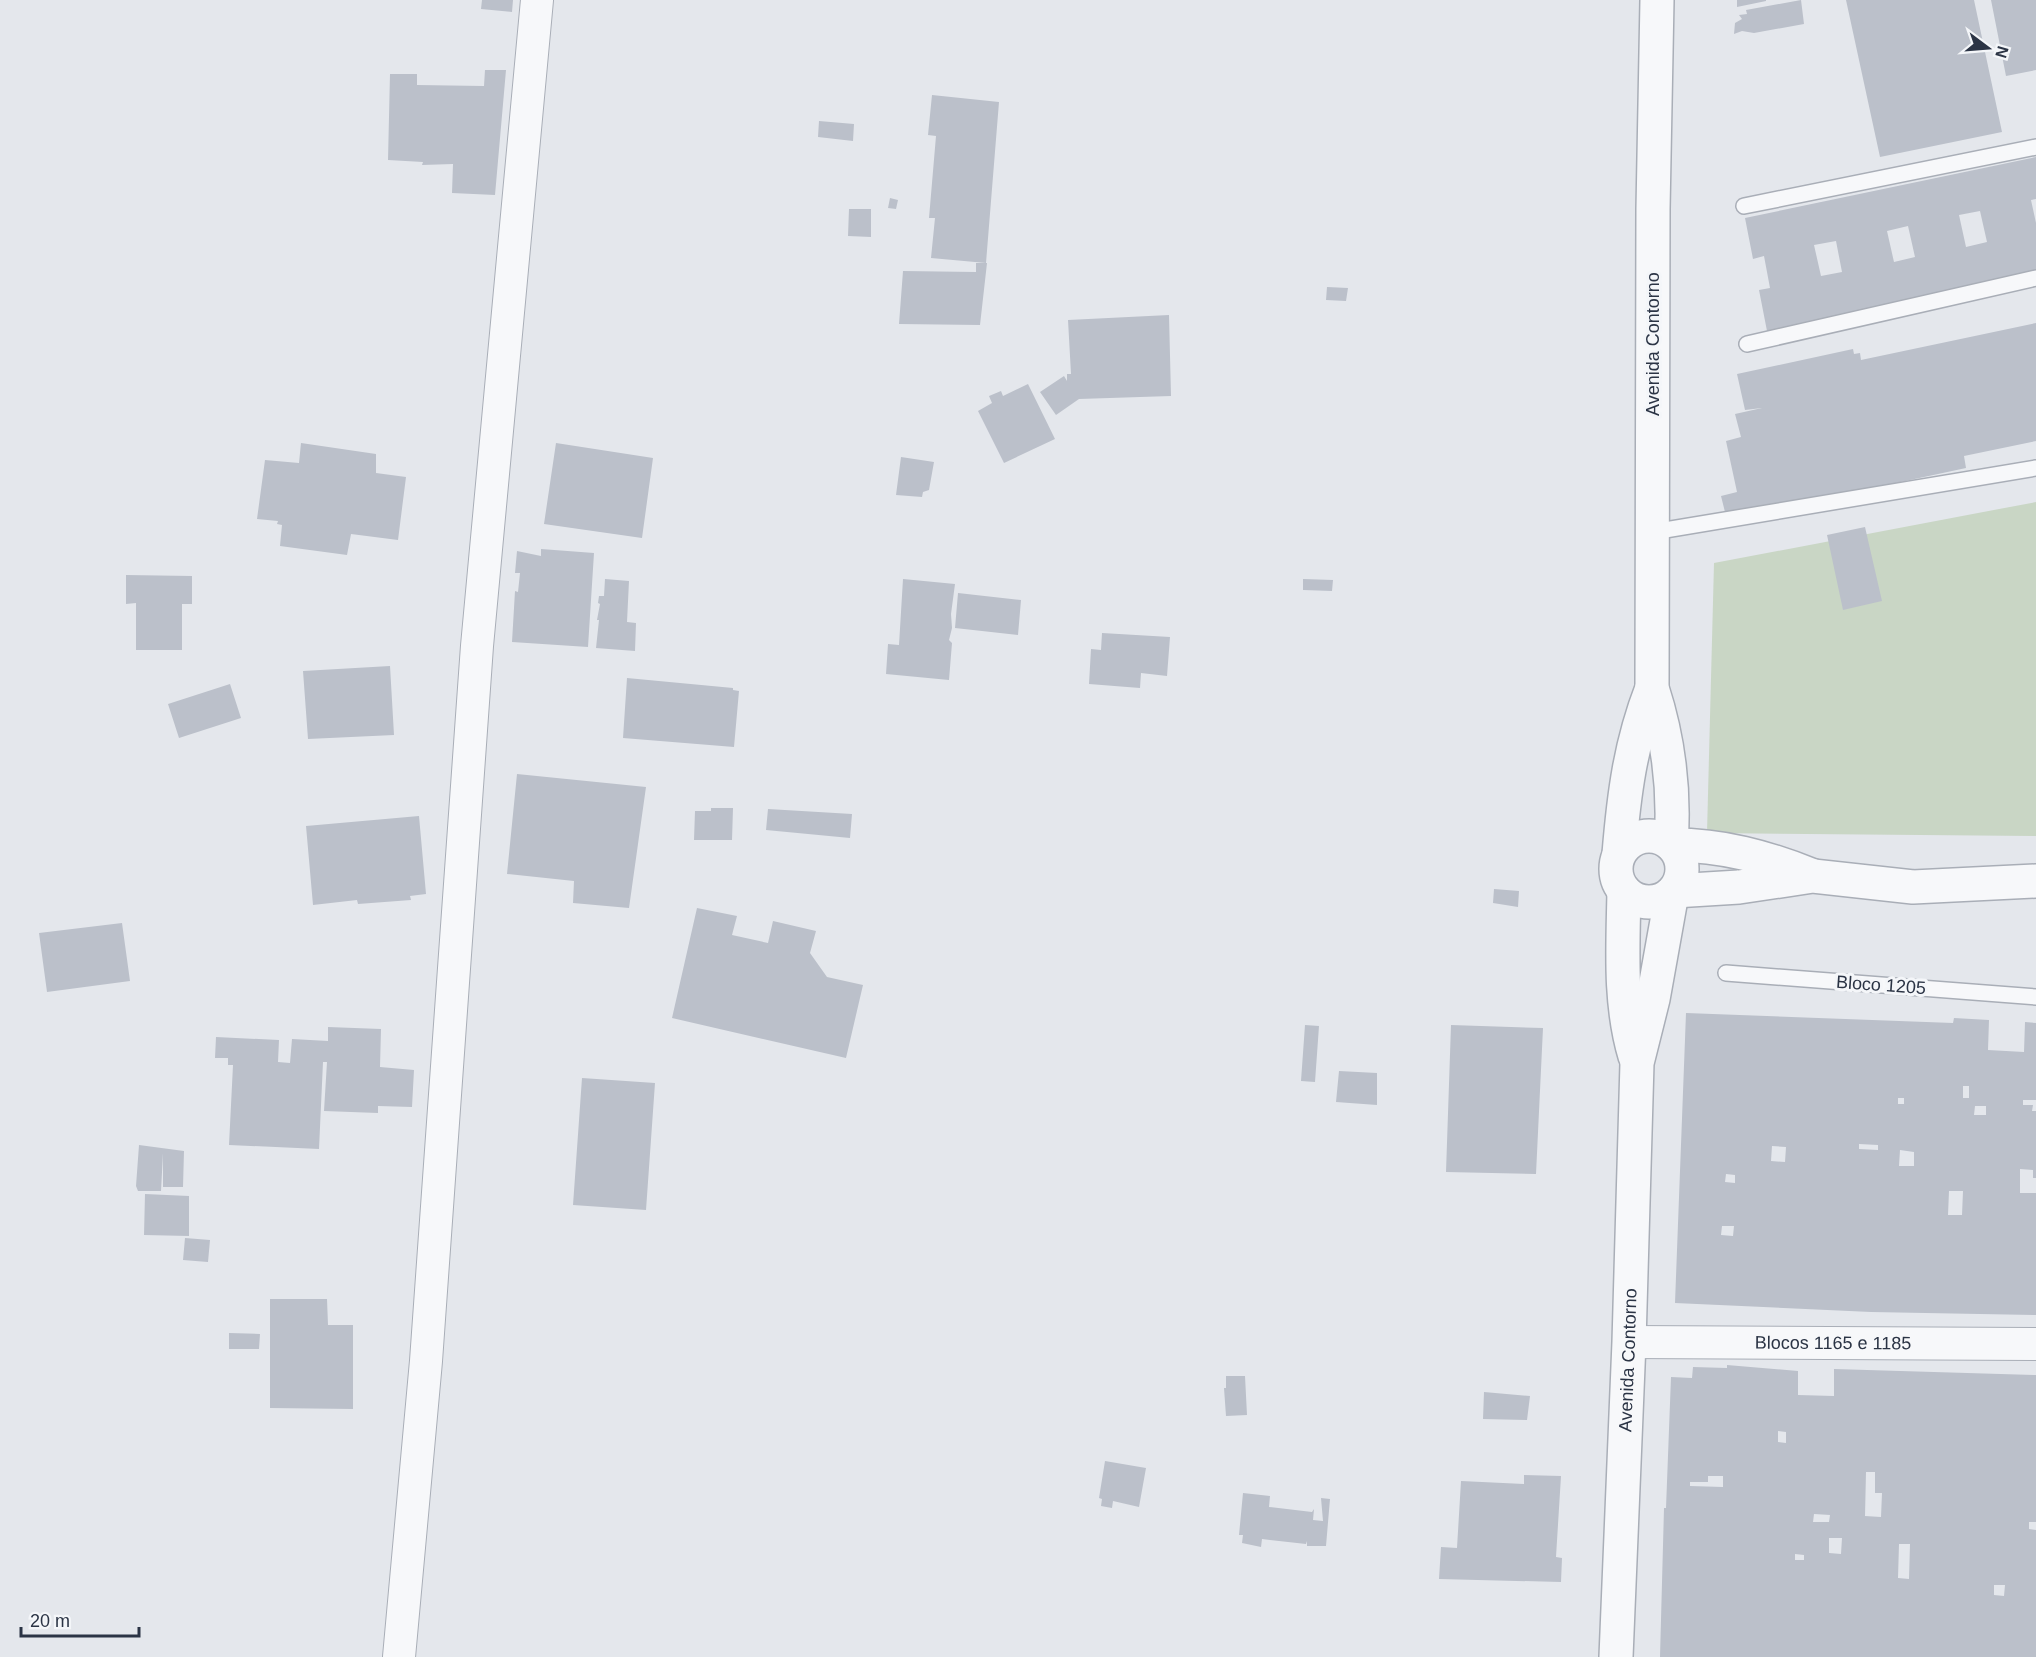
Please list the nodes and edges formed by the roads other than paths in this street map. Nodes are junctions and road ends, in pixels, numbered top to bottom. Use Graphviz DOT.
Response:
graph roads {
  1 [pos="537,0"];
  2 [pos="1657,0"];
  3 [pos="2036,147"];
  4 [pos="1744,206"];
  5 [pos="2036,278"];
  6 [pos="1747,344"];
  7 [pos="2036,468"];
  8 [pos="1653,532"];
  9 [pos="1652,688"];
  10 [pos="1672,845"];
  11 [pos="1619,854"];
  12 [pos="1813,876"];
  13 [pos="2036,881"];
  14 [pos="1624,891"];
  15 [pos="1673,892"];
  16 [pos="1726,973"];
  17 [pos="2036,997"];
  18 [pos="1637,1063"];
  19 [pos="1629,1342"];
  20 [pos="2036,1344"];
  21 [pos="399,1657"];
  22 [pos="1616,1657"];
  1 -- 21 [label="street"];
  2 -- 8 [label="street, Avenida Contorno"];
  3 -- 4 [label="lane"];
  5 -- 6 [label="lane"];
  7 -- 8 [label="lane"];
  8 -- 9 [label="street, Avenida Contorno"];
  9 -- 10 [label="street, Avenida Contorno"];
  9 -- 11 [label="street, Avenida Contorno"];
  10 -- 11 [label="street"];
  10 -- 12 [label="street"];
  10 -- 15 [label="street"];
  11 -- 14 [label="street"];
  12 -- 13 [label="street"];
  12 -- 15 [label="street"];
  14 -- 15 [label="street"];
  14 -- 18 [label="street, Avenida Contorno"];
  15 -- 18 [label="street, Avenida Contorno"];
  16 -- 17 [label="lane, Bloco 1205"];
  18 -- 19 [label="street, Avenida Contorno"];
  19 -- 20 [label="street, Blocos 1165 e 1185"];
  19 -- 22 [label="street, Avenida Contorno"];
}
